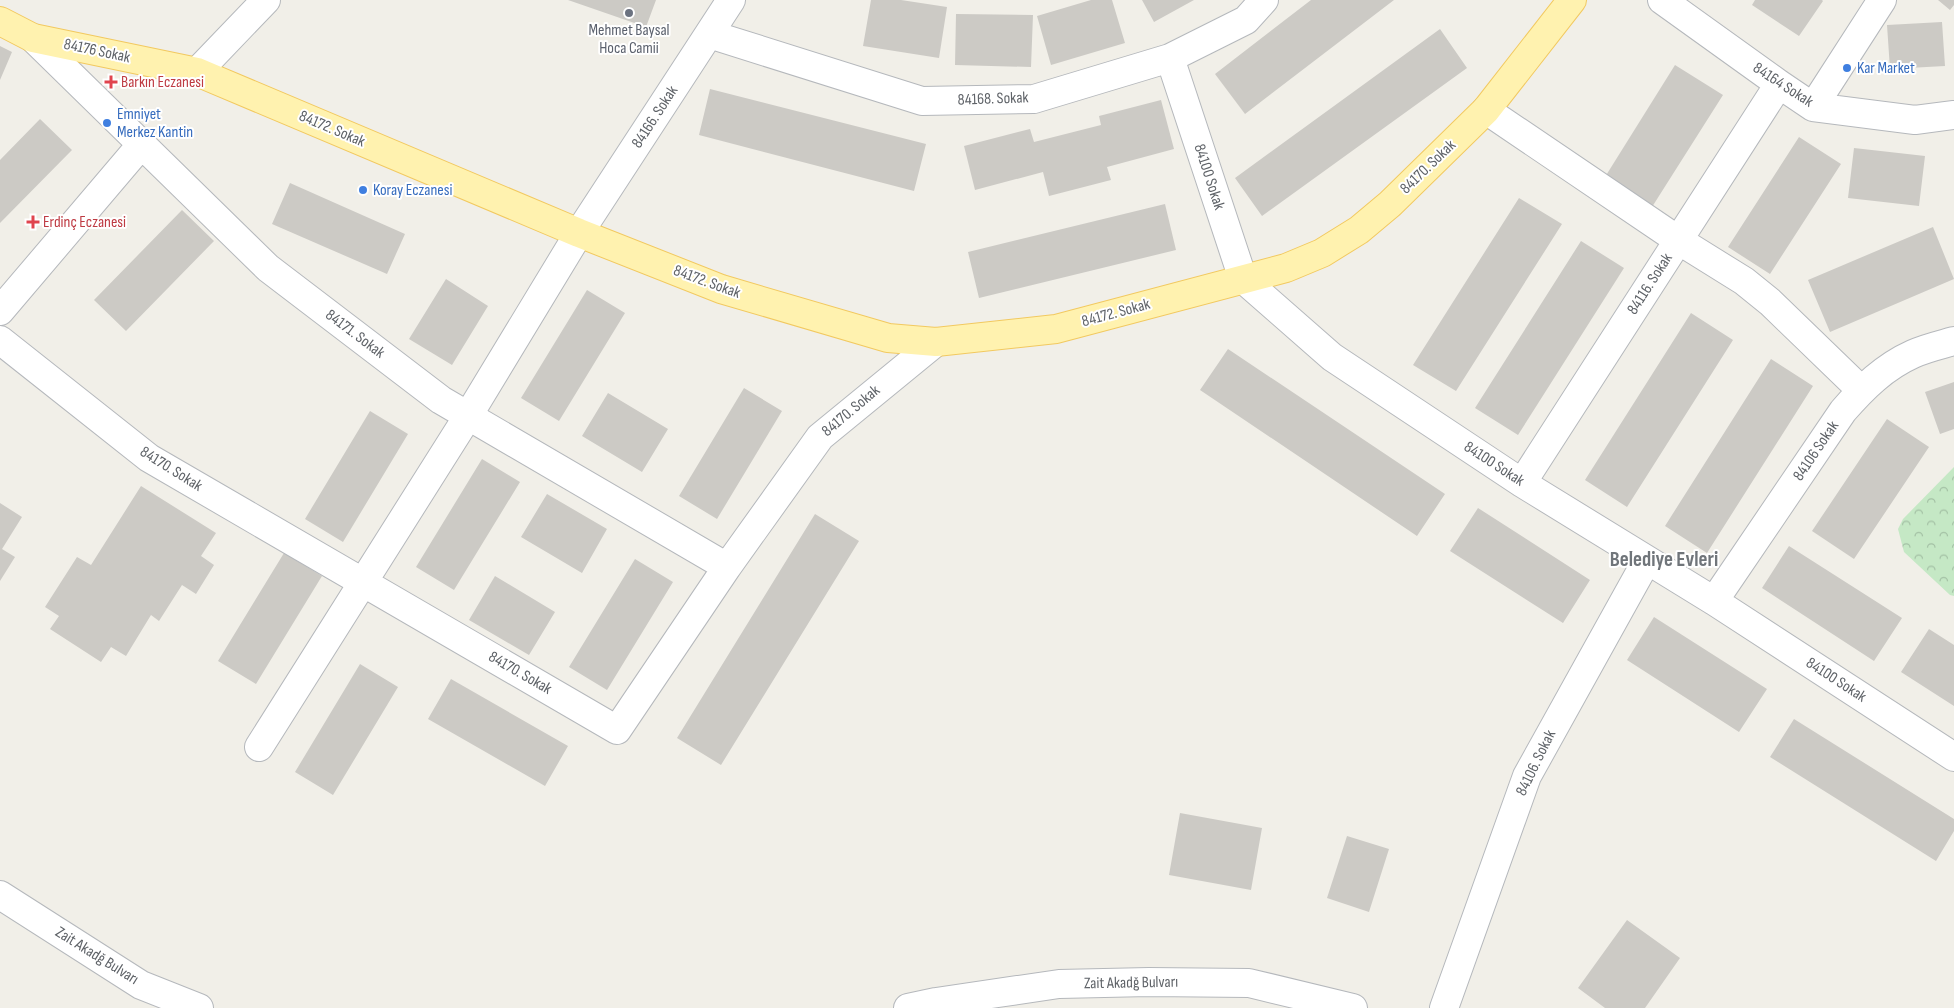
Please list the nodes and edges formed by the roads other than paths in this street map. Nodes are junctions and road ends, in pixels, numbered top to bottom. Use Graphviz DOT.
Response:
graph roads {
  1 [pos="266,0"];
  2 [pos="731,0"];
  3 [pos="1264,0"];
  4 [pos="1572,0"];
  5 [pos="1662,0"];
  6 [pos="1882,0"];
  7 [pos="0,21"];
  8 [pos="709,34"];
  9 [pos="33,38"];
  10 [pos="1170,58"];
  11 [pos="197,72"];
  12 [pos="1779,84"];
  13 [pos="1813,107"];
  14 [pos="1486,110"];
  15 [pos="1954,115"];
  16 [pos="141,145"];
  17 [pos="579,233"];
  18 [pos="1678,240"];
  19 [pos="1243,279"];
  20 [pos="0,311"];
  21 [pos="0,340"];
  22 [pos="1954,341"];
  23 [pos="936,342"];
  24 [pos="1861,390"];
  25 [pos="468,416"];
  26 [pos="1522,483"];
  27 [pos="1647,560"];
  28 [pos="726,567"];
  29 [pos="362,581"];
  30 [pos="1714,601"];
  31 [pos="259,747"];
  32 [pos="1954,757"];
  33 [pos="0,894"];
  34 [pos="199,1008"];
  35 [pos="908,1008"];
  36 [pos="1353,1008"];
  37 [pos="1444,1008"];
  1 -- 11 [label="street"];
  2 -- 8 [label="street, 84166. Sokak"];
  3 -- 10 [label="street, 84168. Sokak"];
  4 -- 14 [label="main road, 84170. Sokak"];
  5 -- 12 [label="street, 84164 Sokak"];
  6 -- 13 [label="street"];
  7 -- 9 [label="main road, 84176 Sokak"];
  8 -- 10 [label="street, 84168. Sokak"];
  8 -- 17 [label="street, 84166. Sokak"];
  9 -- 11 [label="main road, 84176 Sokak"];
  9 -- 16 [label="street, 84171. Sokak"];
  10 -- 19 [label="street, 84100 Sokak"];
  11 -- 17 [label="main road, 84172. Sokak"];
  12 -- 13 [label="street, 84164 Sokak"];
  12 -- 18 [label="street, 84116. Sokak"];
  13 -- 15 [label="street, 84164 Sokak"];
  14 -- 18 [label="street"];
  14 -- 19 [label="main road, 84170. Sokak"];
  16 -- 20 [label="street"];
  16 -- 25 [label="street, 84171. Sokak"];
  17 -- 23 [label="main road, 84172. Sokak"];
  17 -- 25 [label="street, 84166. Sokak"];
  18 -- 24 [label="street"];
  18 -- 26 [label="street, 84116. Sokak"];
  19 -- 23 [label="main road, 84172. Sokak"];
  19 -- 26 [label="street, 84100 Sokak"];
  21 -- 29 [label="street, 84170. Sokak"];
  22 -- 24 [label="street, 84106 Sokak"];
  23 -- 28 [label="street, 84170. Sokak"];
  24 -- 30 [label="street, 84106 Sokak"];
  25 -- 28 [label="street, 84171. Sokak"];
  25 -- 29 [label="street, 84166. Sokak"];
  26 -- 27 [label="street, 84100 Sokak"];
  27 -- 30 [label="street, 84100 Sokak"];
  27 -- 37 [label="street, 84106. Sokak"];
  28 -- 29 [label="street, 84170. Sokak"];
  29 -- 31 [label="street, 84166. Sokak"];
  30 -- 32 [label="street, 84100 Sokak"];
  33 -- 34 [label="street, Zait Akadğ Bulvarı"];
  35 -- 36 [label="street, Zait Akadğ Bulvarı"];
}
